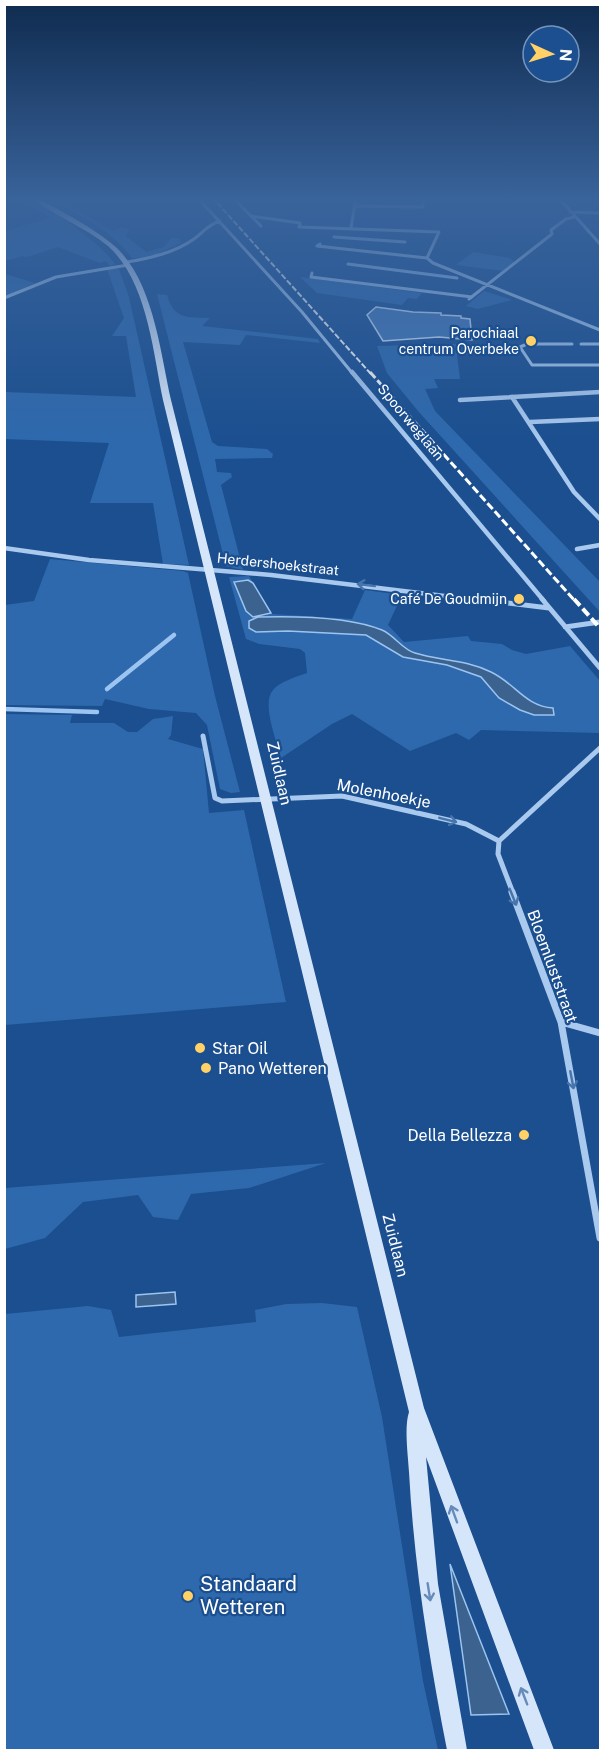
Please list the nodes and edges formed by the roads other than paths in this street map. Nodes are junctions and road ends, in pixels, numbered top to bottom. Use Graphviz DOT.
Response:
graph roads {
  1 [pos="51,279"];
  2 [pos="135,279"];
  3 [pos="272,279"];
  4 [pos="326,279"];
  5 [pos="469,279"];
  6 [pos="497,279"];
  7 [pos="487,287"];
  8 [pos="4,298"];
  9 [pos="600,330"];
  10 [pos="572,344"];
  11 [pos="581,344"];
  12 [pos="600,344"];
  13 [pos="600,364"];
  14 [pos="600,392"];
  15 [pos="512,397"];
  16 [pos="460,400"];
  17 [pos="600,419"];
  18 [pos="530,422"];
  19 [pos="600,519"];
  20 [pos="600,545"];
  21 [pos="4,548"];
  22 [pos="578,549"];
  23 [pos="209,569"];
  24 [pos="549,608"];
  25 [pos="600,622"];
  26 [pos="565,627"];
  27 [pos="600,668"];
  28 [pos="203,736"];
  29 [pos="600,748"];
  30 [pos="266,801"];
  31 [pos="499,841"];
  32 [pos="561,1022"];
  33 [pos="600,1033"];
  34 [pos="600,1238"];
  35 [pos="416,1408"];
  36 [pos="457,1750"];
  37 [pos="544,1750"];
  1 -- 8 [label="street"];
  2 -- 23 [label="main road, Zuidlaan"];
  3 -- 24 [label="street, Spoorweglaan"];
  4 -- 7 [label="street"];
  5 -- 7 [label="street"];
  6 -- 7 [label="street"];
  7 -- 9 [label="street"];
  10 -- 13 [label="street"];
  11 -- 12 [label="street"];
  14 -- 15 [label="street"];
  15 -- 16 [label="street"];
  15 -- 18 [label="street"];
  17 -- 18 [label="street"];
  18 -- 19 [label="street"];
  20 -- 22 [label="street"];
  21 -- 23 [label="street, Herdershoekstraat"];
  24 -- 23 [label="street, Herdershoekstraat, one-way"];
  23 -- 30 [label="main road, Zuidlaan"];
  24 -- 26 [label="street, Spoorweglaan"];
  25 -- 26 [label="street"];
  26 -- 27 [label="street, Spoorweglaan"];
  28 -- 30 [label="street, Molenhoekje"];
  29 -- 31 [label="street"];
  30 -- 31 [label="street, Molenhoekje, one-way"];
  30 -- 35 [label="main road, Zuidlaan"];
  31 -- 32 [label="street, Bloemluststraat, one-way"];
  32 -- 33 [label="street"];
  32 -- 34 [label="street, Bloemluststraat, one-way"];
  35 -- 36 [label="main road, Zuidlaan, one-way"];
  37 -- 35 [label="main road, Zuidlaan, one-way"];
}
